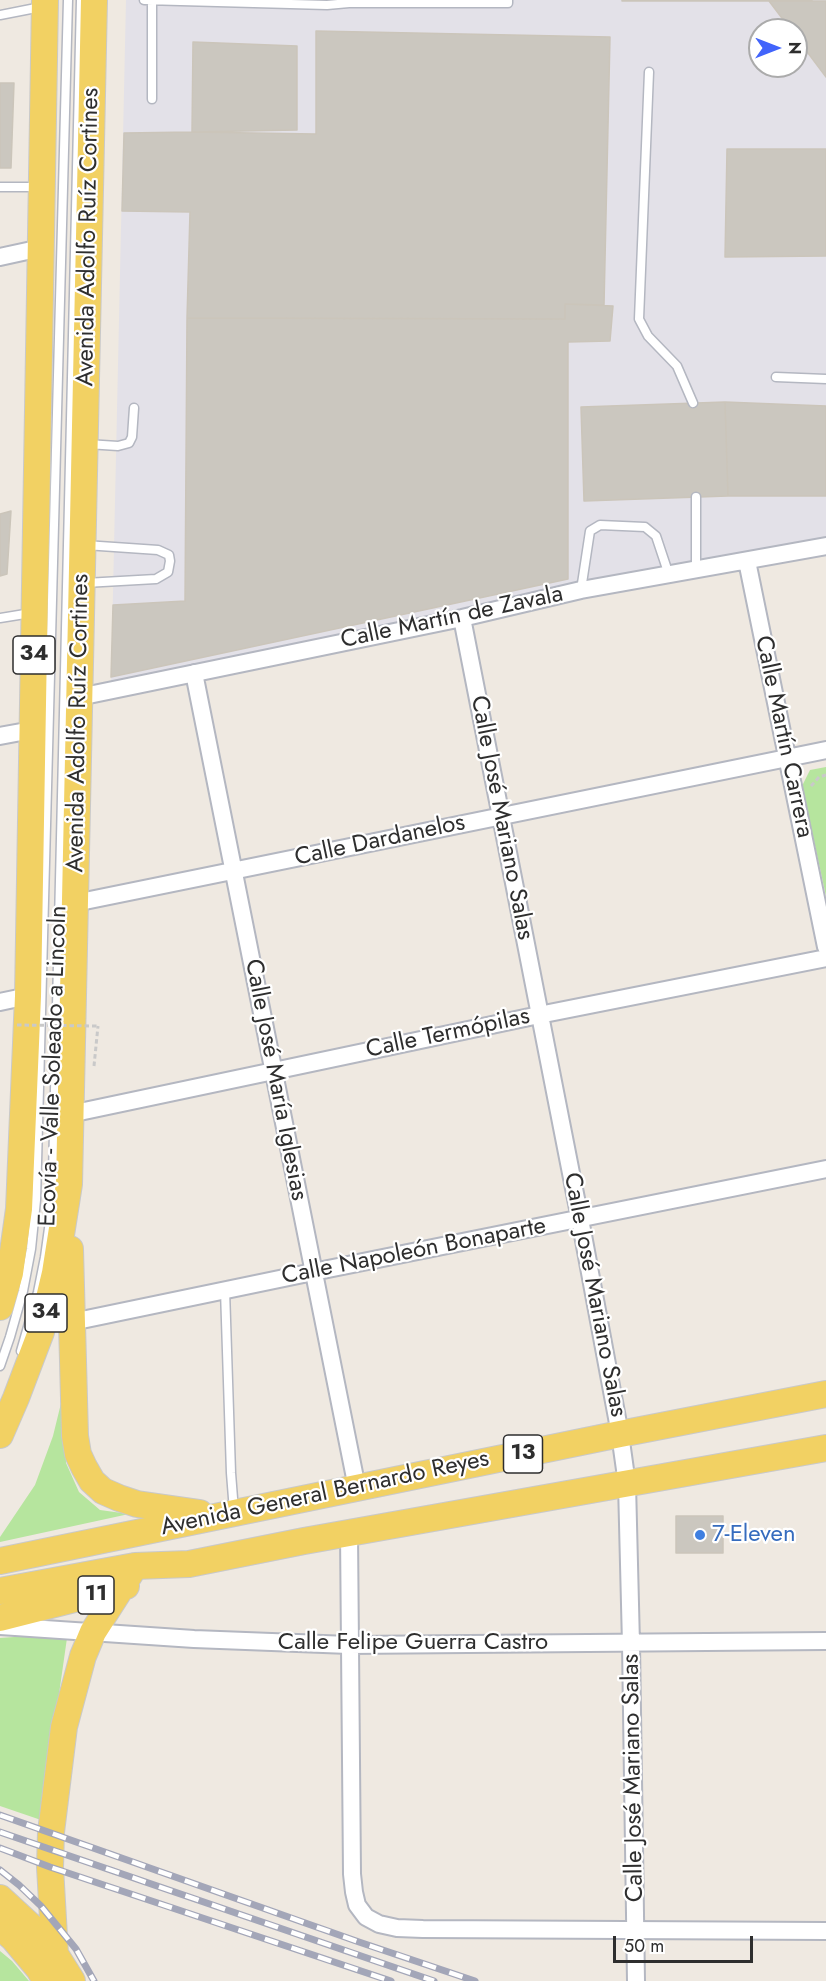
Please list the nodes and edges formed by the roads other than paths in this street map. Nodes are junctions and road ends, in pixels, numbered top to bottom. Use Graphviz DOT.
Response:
graph roads {
  1 [pos="81,0"];
  2 [pos="94,0"];
  3 [pos="144,0"];
  4 [pos="152,0"];
  5 [pos="508,0"];
  6 [pos="350,1"];
  7 [pos="52,2"];
  8 [pos="0,15"];
  9 [pos="649,72"];
  10 [pos="152,99"];
  11 [pos="41,186"];
  12 [pos="0,187"];
  13 [pos="40,248"];
  14 [pos="0,257"];
  15 [pos="776,377"];
  16 [pos="826,379"];
  17 [pos="693,403"];
  18 [pos="134,408"];
  19 [pos="84,444"];
  20 [pos="696,497"];
  21 [pos="82,545"];
  22 [pos="826,546"];
  23 [pos="747,561"];
  24 [pos="696,570"];
  25 [pos="669,575"];
  26 [pos="81,583"];
  27 [pos="581,590"];
  28 [pos="34,612"];
  29 [pos="0,618"];
  30 [pos="462,618"];
  31 [pos="194,673"];
  32 [pos="79,697"];
  33 [pos="32,730"];
  34 [pos="0,736"];
  35 [pos="826,750"];
  36 [pos="787,758"];
  37 [pos="501,816"];
  38 [pos="233,871"];
  39 [pos="75,903"];
  40 [pos="826,947"];
  41 [pos="826,958"];
  42 [pos="28,996"];
  43 [pos="0,1002"];
  44 [pos="539,1015"];
  45 [pos="274,1072"];
  46 [pos="70,1114"];
  47 [pos="826,1169"];
  48 [pos="69,1184"];
  49 [pos="580,1220"];
  50 [pos="313,1272"];
  51 [pos="5,1274"];
  52 [pos="225,1290"];
  53 [pos="0,1307"];
  54 [pos="72,1322"];
  55 [pos="18,1359"];
  56 [pos="0,1366"];
  57 [pos="826,1394"];
  58 [pos="620,1434"];
  59 [pos="0,1435"];
  60 [pos="826,1448"];
  61 [pos="627,1484"];
  62 [pos="357,1488"];
  63 [pos="228,1514"];
  64 [pos="350,1533"];
  65 [pos="0,1561"];
  66 [pos="189,1564"];
  67 [pos="135,1566"];
  68 [pos="120,1589"];
  69 [pos="0,1592"];
  70 [pos="0,1618"];
  71 [pos="0,1626"];
  72 [pos="93,1632"];
  73 [pos="826,1641"];
  74 [pos="631,1644"];
  75 [pos="350,1645"];
  76 [pos="0,1898"];
  77 [pos="0,1927"];
  78 [pos="636,1929"];
  79 [pos="826,1931"];
  80 [pos="55,1954"];
  81 [pos="46,1981"];
  82 [pos="72,1981"];
  83 [pos="636,1981"];
  1 -- 55 [label="lane, Ecovía - Valle Soleado a Lincoln"];
  2 -- 19 [label="main road, Avenida Adolfo Ruíz Cortines / 34"];
  3 -- 4 [label="lane"];
  4 -- 6 [label="lane"];
  4 -- 10 [label="lane"];
  5 -- 6 [label="lane"];
  7 -- 8 [label="lane"];
  7 -- 11 [label="main road, Avenida Adolfo Ruíz Cortines / 34"];
  7 -- 56 [label="lane"];
  9 -- 17 [label="lane"];
  11 -- 12 [label="lane"];
  11 -- 13 [label="main road, Avenida Adolfo Ruíz Cortines / 34"];
  13 -- 14 [label="street"];
  13 -- 28 [label="main road, Avenida Adolfo Ruíz Cortines / 34"];
  15 -- 16 [label="lane"];
  18 -- 19 [label="lane"];
  19 -- 21 [label="main road, Avenida Adolfo Ruíz Cortines / 34"];
  20 -- 24 [label="lane"];
  21 -- 26 [label="main road, Avenida Adolfo Ruíz Cortines / 34"];
  21 -- 26 [label="lane"];
  22 -- 23 [label="street, Calle Martín de Zavala"];
  23 -- 24 [label="street, Calle Martín de Zavala"];
  23 -- 36 [label="street, Calle Martín Carrera"];
  24 -- 25 [label="street, Calle Martín de Zavala"];
  25 -- 27 [label="street, Calle Martín de Zavala"];
  25 -- 27 [label="lane"];
  26 -- 32 [label="main road, Avenida Adolfo Ruíz Cortines / 34"];
  27 -- 30 [label="street, Calle Martín de Zavala"];
  28 -- 29 [label="lane"];
  28 -- 33 [label="main road, Avenida Adolfo Ruíz Cortines / 34"];
  30 -- 31 [label="street, Calle Martín de Zavala"];
  30 -- 37 [label="street, Calle José Mariano Salas"];
  31 -- 32 [label="street, Calle Martín de Zavala"];
  31 -- 38 [label="street, Calle José María Iglesias"];
  32 -- 39 [label="main road, Avenida Adolfo Ruíz Cortines / 34"];
  33 -- 34 [label="street"];
  33 -- 42 [label="main road, Avenida Adolfo Ruíz Cortines / 34"];
  35 -- 36 [label="street, Calle Dardanelos"];
  36 -- 37 [label="street, Calle Dardanelos"];
  36 -- 40 [label="street, Calle Martín Carrera"];
  37 -- 38 [label="street, Calle Dardanelos"];
  37 -- 44 [label="street, Calle José Mariano Salas"];
  38 -- 39 [label="street, Calle Dardanelos"];
  38 -- 45 [label="street, Calle José María Iglesias"];
  39 -- 46 [label="main road, Avenida Adolfo Ruíz Cortines / 34"];
  41 -- 44 [label="street, Calle Termópilas"];
  42 -- 43 [label="street"];
  42 -- 51 [label="main road, Avenida Adolfo Ruíz Cortines / 34"];
  44 -- 45 [label="street, Calle Termópilas"];
  44 -- 49 [label="street, Calle José Mariano Salas"];
  45 -- 46 [label="street, Calle Termópilas"];
  45 -- 50 [label="street, Calle José María Iglesias"];
  46 -- 48 [label="main road, Avenida Adolfo Ruíz Cortines / 34"];
  47 -- 49 [label="street, Calle Napoleón Bonaparte"];
  48 -- 54 [label="main road"];
  48 -- 59 [label="main road, Avenida Adolfo Ruíz Cortines / 34"];
  49 -- 50 [label="street, Calle Napoleón Bonaparte"];
  49 -- 58 [label="street, Calle José Mariano Salas"];
  50 -- 52 [label="street, Calle Napoleón Bonaparte"];
  50 -- 62 [label="street, Calle José María Iglesias"];
  51 -- 53 [label="main road, Avenida Adolfo Ruíz Cortines / 34"];
  52 -- 54 [label="street, Calle Napoleón Bonaparte"];
  52 -- 63 [label="lane"];
  54 -- 63 [label="main road"];
  57 -- 58 [label="main road, Avenida General Bernardo Reyes / 13"];
  58 -- 61 [label="street, Calle José Mariano Salas"];
  58 -- 62 [label="main road, Avenida General Bernardo Reyes / 13"];
  60 -- 61 [label="main road, Avenida General Bernardo Reyes / 13"];
  61 -- 64 [label="main road, Avenida General Bernardo Reyes / 13"];
  61 -- 74 [label="street, Calle José Mariano Salas"];
  62 -- 63 [label="main road, Avenida General Bernardo Reyes / 13"];
  63 -- 65 [label="main road, Avenida General Bernardo Reyes / 13"];
  64 -- 66 [label="main road, Avenida General Bernardo Reyes / 13"];
  64 -- 75 [label="street"];
  66 -- 67 [label="main road, Avenida General Bernardo Reyes / 13"];
  66 -- 68 [label="main road, 11"];
  67 -- 68 [label="main road"];
  67 -- 69 [label="main road, Avenida General Bernardo Reyes / 13"];
  68 -- 70 [label="main road, 11"];
  68 -- 72 [label="main road"];
  71 -- 72 [label="street, Calle Felipe Guerra Castro"];
  72 -- 75 [label="street, Calle Felipe Guerra Castro"];
  72 -- 80 [label="main road"];
  73 -- 74 [label="street, Calle Felipe Guerra Castro"];
  74 -- 75 [label="street, Calle Felipe Guerra Castro"];
  74 -- 78 [label="street, Calle José Mariano Salas"];
  75 -- 78 [label="street"];
  76 -- 80 [label="main road"];
  77 -- 81 [label="main road"];
  78 -- 79 [label="street"];
  78 -- 83 [label="street, Calle José Mariano Salas"];
  80 -- 82 [label="main road"];
}
